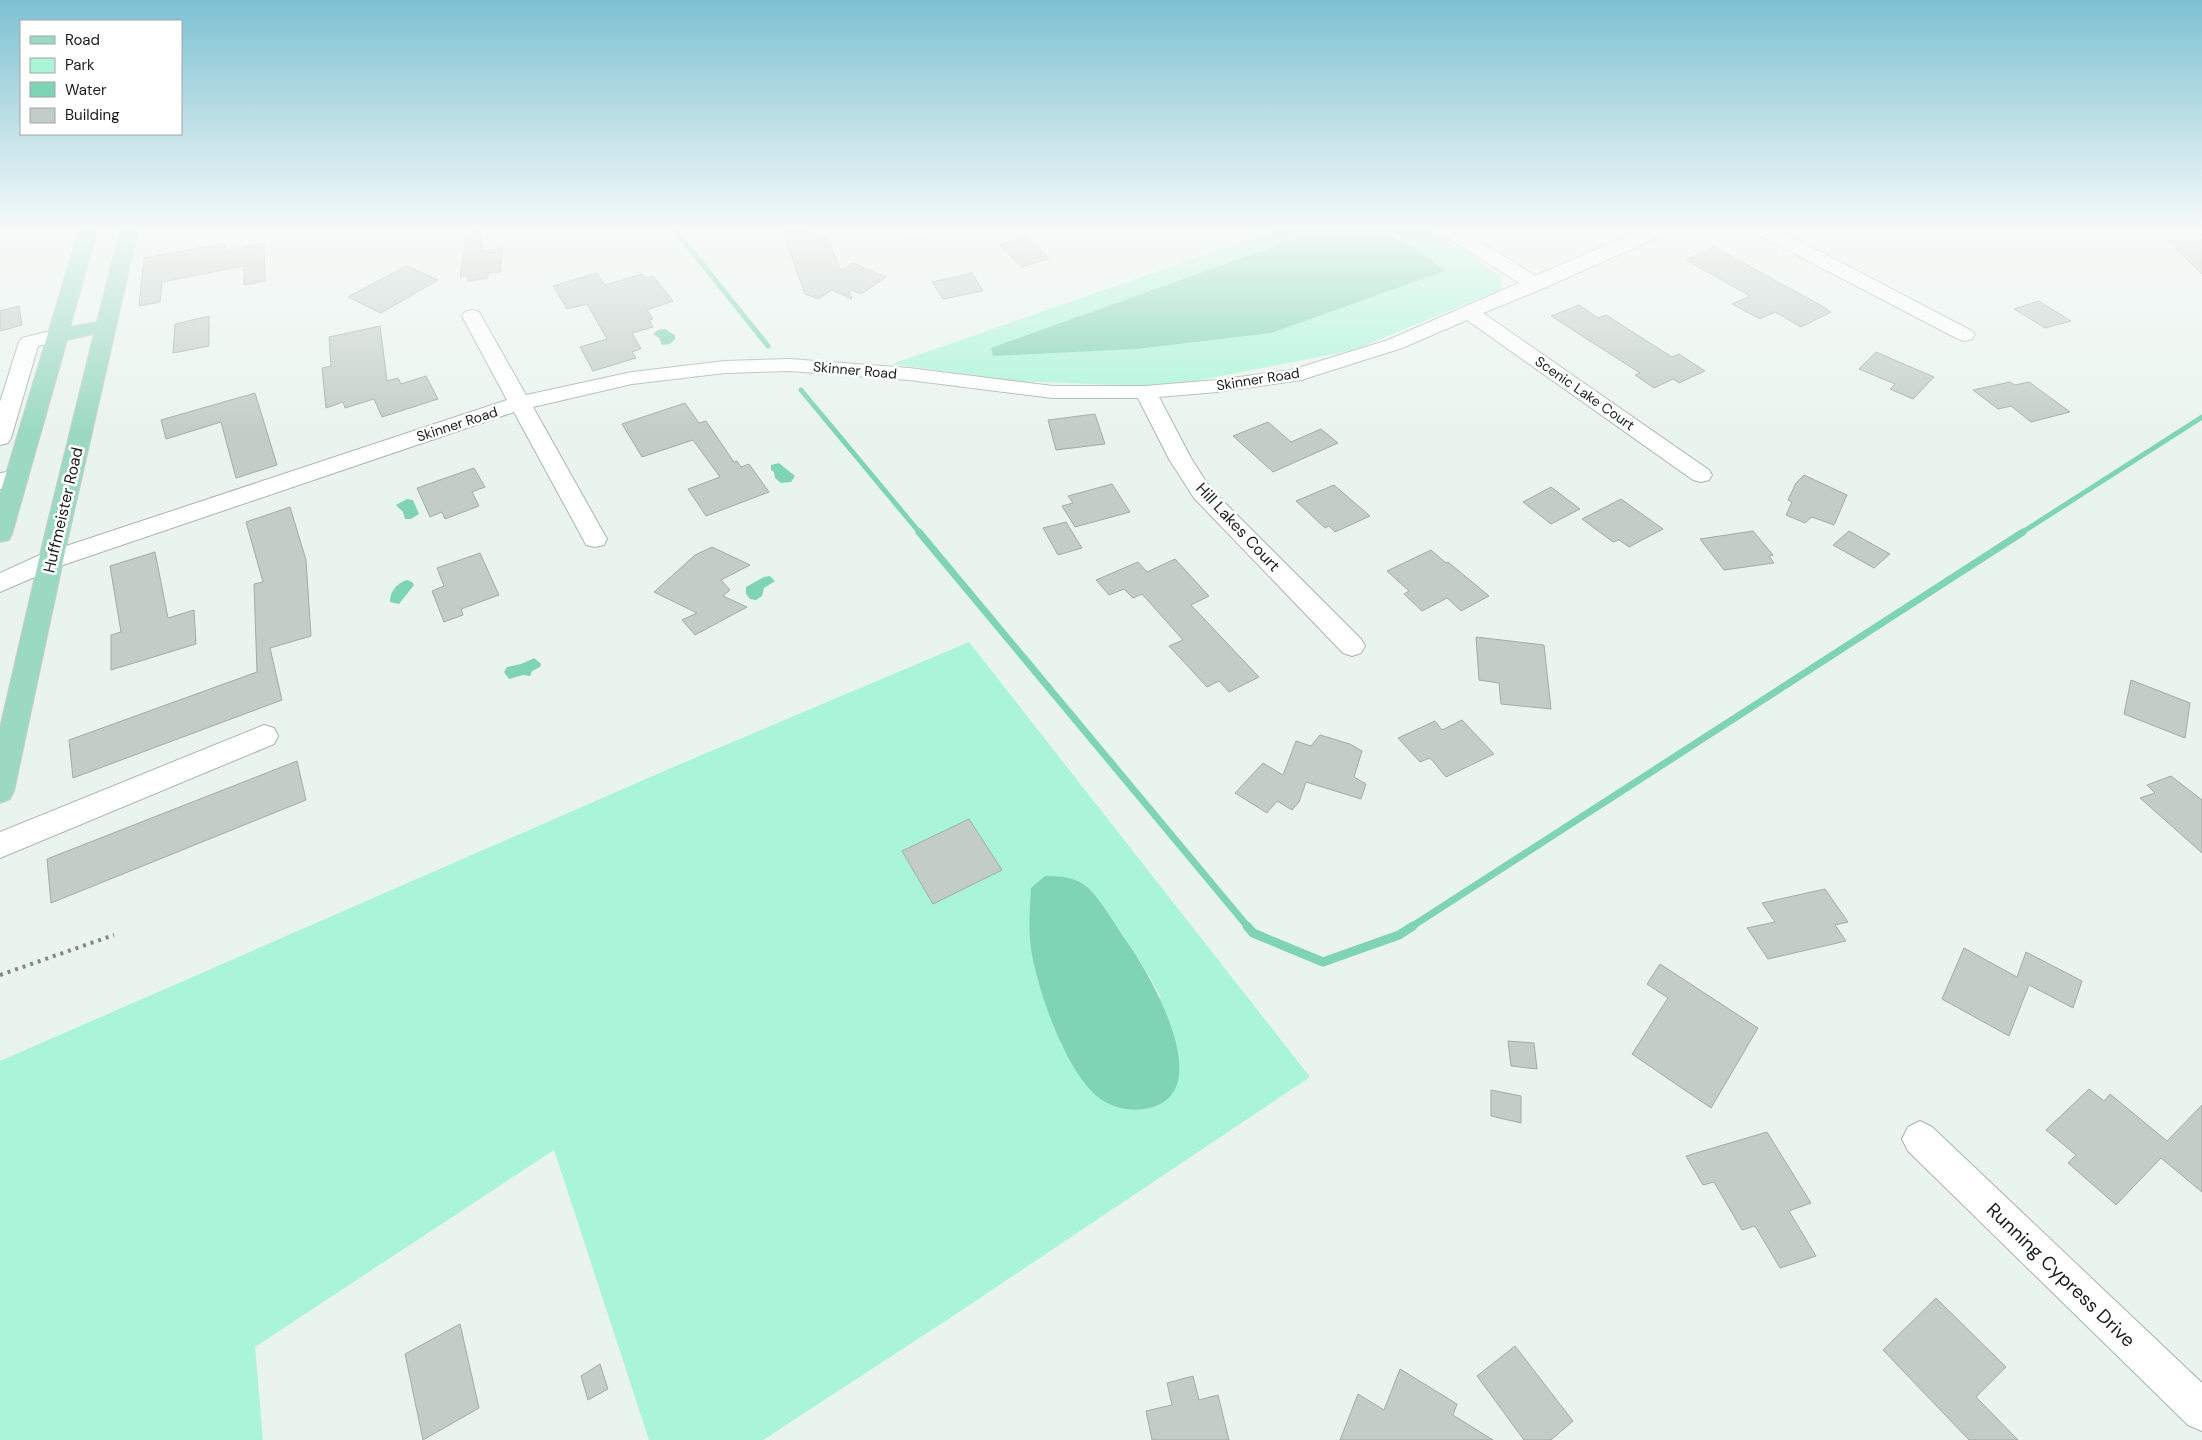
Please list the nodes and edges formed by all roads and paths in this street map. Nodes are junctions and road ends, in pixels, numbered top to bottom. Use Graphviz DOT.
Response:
graph roads {
  1 [pos="69,297"];
  2 [pos="113,297"];
  3 [pos="1505,297"];
  4 [pos="1893,297"];
  5 [pos="1469,312"];
  6 [pos="472,316"];
  7 [pos="106,326"];
  8 [pos="58,335"];
  9 [pos="1965,335"];
  10 [pos="1145,392"];
  11 [pos="520,403"];
  12 [pos="0,438"];
  13 [pos="1701,475"];
  14 [pos="8,479"];
  15 [pos="0,534"];
  16 [pos="595,539"];
  17 [pos="51,560"];
  18 [pos="0,569"];
  19 [pos="0,583"];
  20 [pos="1352,646"];
  21 [pos="264,736"];
  22 [pos="0,791"];
  23 [pos="0,845"];
  24 [pos="114,935"];
  25 [pos="0,975"];
  26 [pos="1920,1139"];
  27 [pos="2202,1411"];
  1 -- 8 [label="main road"];
  2 -- 7 [label="main road, Huffmeister Road"];
  3 -- 5 [label="street, Skinner Road"];
  4 -- 9 [label="street"];
  5 -- 10 [label="street, Skinner Road"];
  5 -- 13 [label="street, Scenic Lake Court"];
  6 -- 11 [label="street"];
  7 -- 8 [label="main road"];
  7 -- 17 [label="main road, Huffmeister Road"];
  8 -- 12 [label="street"];
  8 -- 14 [label="main road"];
  10 -- 11 [label="street, Skinner Road"];
  10 -- 20 [label="street, Hill Lakes Court"];
  11 -- 16 [label="street"];
  11 -- 17 [label="street, Skinner Road"];
  14 -- 15 [label="main road"];
  17 -- 18 [label="street, Skinner Road"];
  17 -- 19 [label="street, Skinner Road"];
  17 -- 22 [label="main road, Huffmeister Road"];
  21 -- 23 [label="street"];
  24 -- 25 [label="path"];
  26 -- 27 [label="street, Running Cypress Drive"];
}
